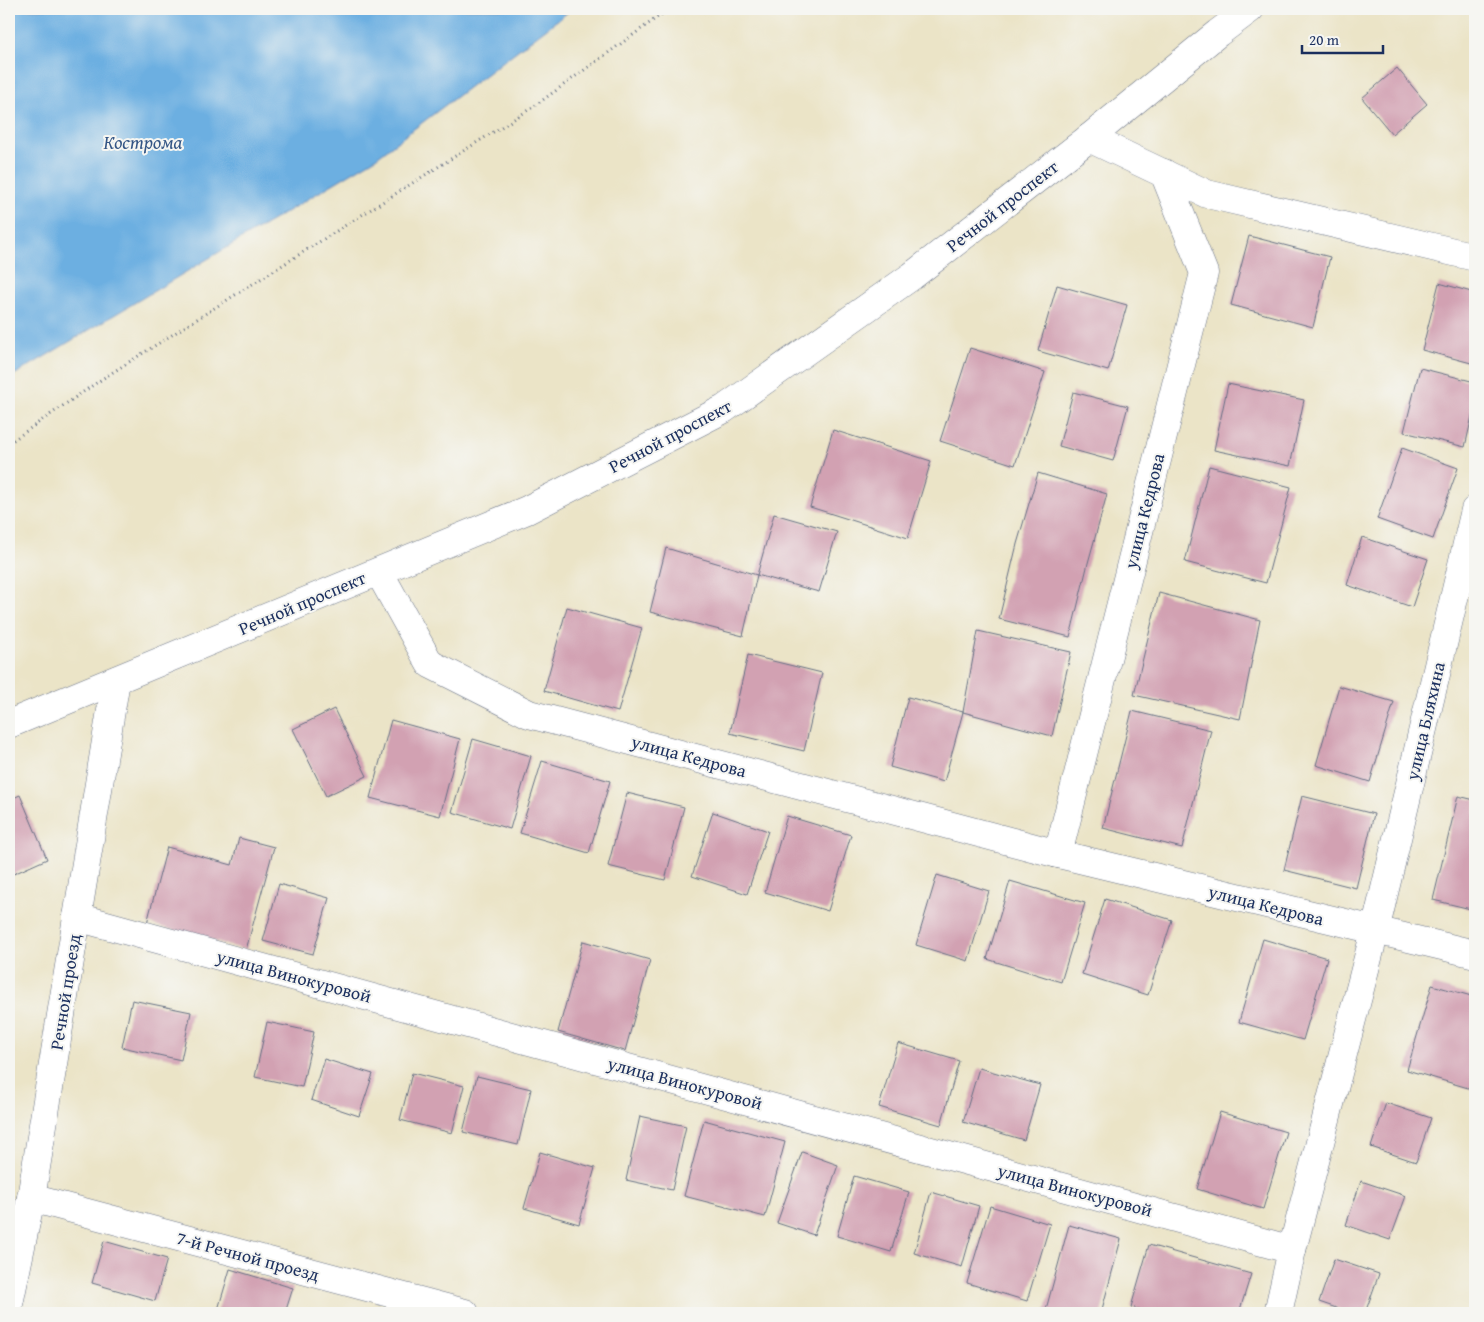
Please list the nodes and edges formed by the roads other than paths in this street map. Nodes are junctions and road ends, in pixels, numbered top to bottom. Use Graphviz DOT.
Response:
graph roads {
  1 [pos="1250,9"];
  2 [pos="1088,138"];
  3 [pos="1164,173"];
  4 [pos="1475,257"];
  5 [pos="1475,510"];
  6 [pos="379,572"];
  7 [pos="116,680"];
  8 [pos="9,724"];
  9 [pos="1058,854"];
  10 [pos="77,917"];
  11 [pos="1375,931"];
  12 [pos="1475,954"];
  13 [pos="31,1198"];
  14 [pos="1292,1250"];
  15 [pos="10,1290"];
  16 [pos="465,1313"];
  17 [pos="1278,1313"];
  1 -- 2 [label="street, Речной проспект"];
  2 -- 3 [label="street"];
  2 -- 6 [label="street, Речной проспект"];
  3 -- 4 [label="street"];
  3 -- 9 [label="street, улица Кедрова"];
  5 -- 11 [label="street, улица Бляхина"];
  6 -- 7 [label="street, Речной проспект"];
  6 -- 9 [label="street, улица Кедрова"];
  7 -- 8 [label="street, Речной проспект"];
  7 -- 10 [label="street, Речной проезд"];
  9 -- 11 [label="street, улица Кедрова"];
  10 -- 13 [label="street, Речной проезд"];
  10 -- 14 [label="street, улица Винокуровой"];
  11 -- 12 [label="street, улица Кедрова"];
  11 -- 14 [label="street, улица Бляхина"];
  13 -- 15 [label="street, Речной проезд"];
  13 -- 16 [label="street, 7-й Речной проезд"];
  14 -- 17 [label="street"];
}
